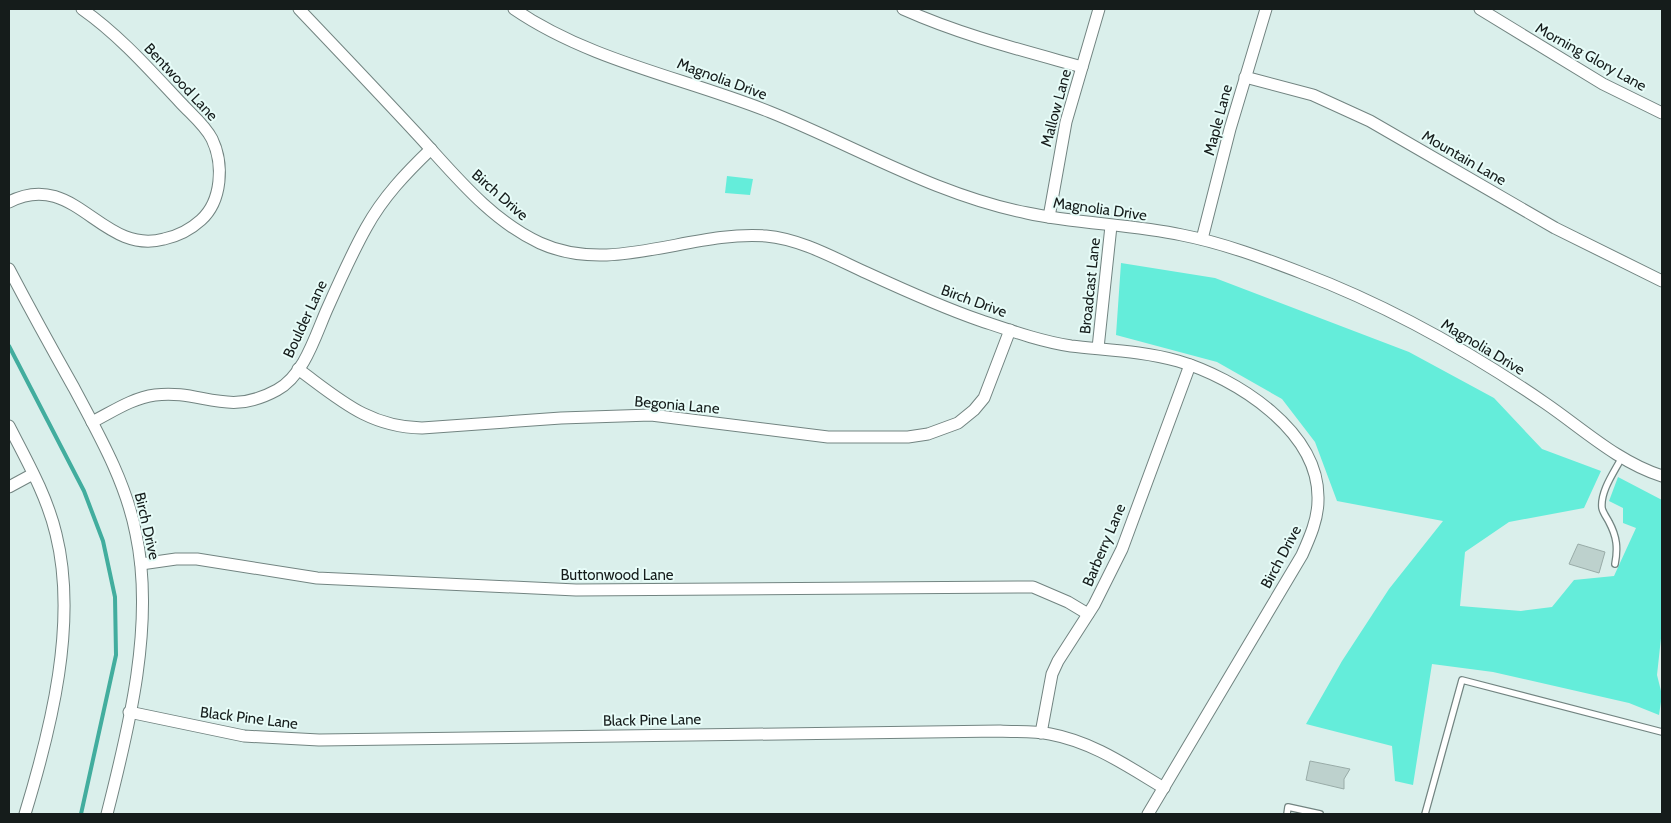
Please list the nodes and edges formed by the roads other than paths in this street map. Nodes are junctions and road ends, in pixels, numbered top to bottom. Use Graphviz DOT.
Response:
graph roads {
  1 [pos="82,9"];
  2 [pos="299,9"];
  3 [pos="514,9"];
  4 [pos="903,9"];
  5 [pos="1098,9"];
  6 [pos="1266,9"];
  7 [pos="1480,9"];
  8 [pos="1082,67"];
  9 [pos="1245,77"];
  10 [pos="1662,113"];
  11 [pos="431,149"];
  12 [pos="9,202"];
  13 [pos="1049,217"];
  14 [pos="1111,226"];
  15 [pos="1202,239"];
  16 [pos="9,269"];
  17 [pos="1662,281"];
  18 [pos="1010,330"];
  19 [pos="1098,348"];
  20 [pos="1190,365"];
  21 [pos="298,368"];
  22 [pos="92,422"];
  23 [pos="9,426"];
  24 [pos="1622,457"];
  25 [pos="33,474"];
  26 [pos="1662,476"];
  27 [pos="9,487"];
  28 [pos="141,564"];
  29 [pos="1615,564"];
  30 [pos="1088,614"];
  31 [pos="129,712"];
  32 [pos="1662,732"];
  33 [pos="1041,733"];
  34 [pos="1164,788"];
  35 [pos="25,814"];
  36 [pos="107,814"];
  37 [pos="1148,814"];
  38 [pos="1287,814"];
  39 [pos="1320,814"];
  40 [pos="1425,814"];
  1 -- 12 [label="street, Bentwood Lane"];
  2 -- 11 [label="street, Birch Drive"];
  3 -- 13 [label="street, Magnolia Drive"];
  4 -- 8 [label="street"];
  5 -- 8 [label="street, Mallow Lane"];
  6 -- 9 [label="street, Maple Lane"];
  7 -- 10 [label="street, Morning Glory Lane"];
  8 -- 13 [label="street, Mallow Lane"];
  9 -- 15 [label="street, Maple Lane"];
  9 -- 17 [label="street, Mountain Lane"];
  11 -- 18 [label="street, Birch Drive"];
  11 -- 21 [label="street, Boulder Lane"];
  13 -- 14 [label="street, Magnolia Drive"];
  14 -- 15 [label="street, Magnolia Drive"];
  14 -- 19 [label="street, Broadcast Lane"];
  15 -- 24 [label="street, Magnolia Drive"];
  16 -- 22 [label="street, Birch Drive"];
  18 -- 19 [label="street, Birch Drive"];
  18 -- 21 [label="street, Begonia Lane"];
  19 -- 20 [label="street, Birch Drive"];
  20 -- 30 [label="street, Barberry Lane"];
  20 -- 34 [label="street, Birch Drive"];
  21 -- 22 [label="street, Boulder Lane"];
  22 -- 28 [label="street, Birch Drive"];
  23 -- 25 [label="street"];
  24 -- 26 [label="street, Magnolia Drive"];
  24 -- 29 [label="lane"];
  25 -- 27 [label="street"];
  25 -- 35 [label="street"];
  28 -- 30 [label="street, Buttonwood Lane"];
  28 -- 31 [label="street, Birch Drive"];
  30 -- 33 [label="street, Barberry Lane"];
  31 -- 33 [label="street, Black Pine Lane"];
  31 -- 36 [label="street, Birch Drive"];
  32 -- 40 [label="lane"];
  33 -- 34 [label="street, Black Pine Lane"];
  34 -- 37 [label="street, Birch Drive"];
  38 -- 39 [label="lane"];
}
